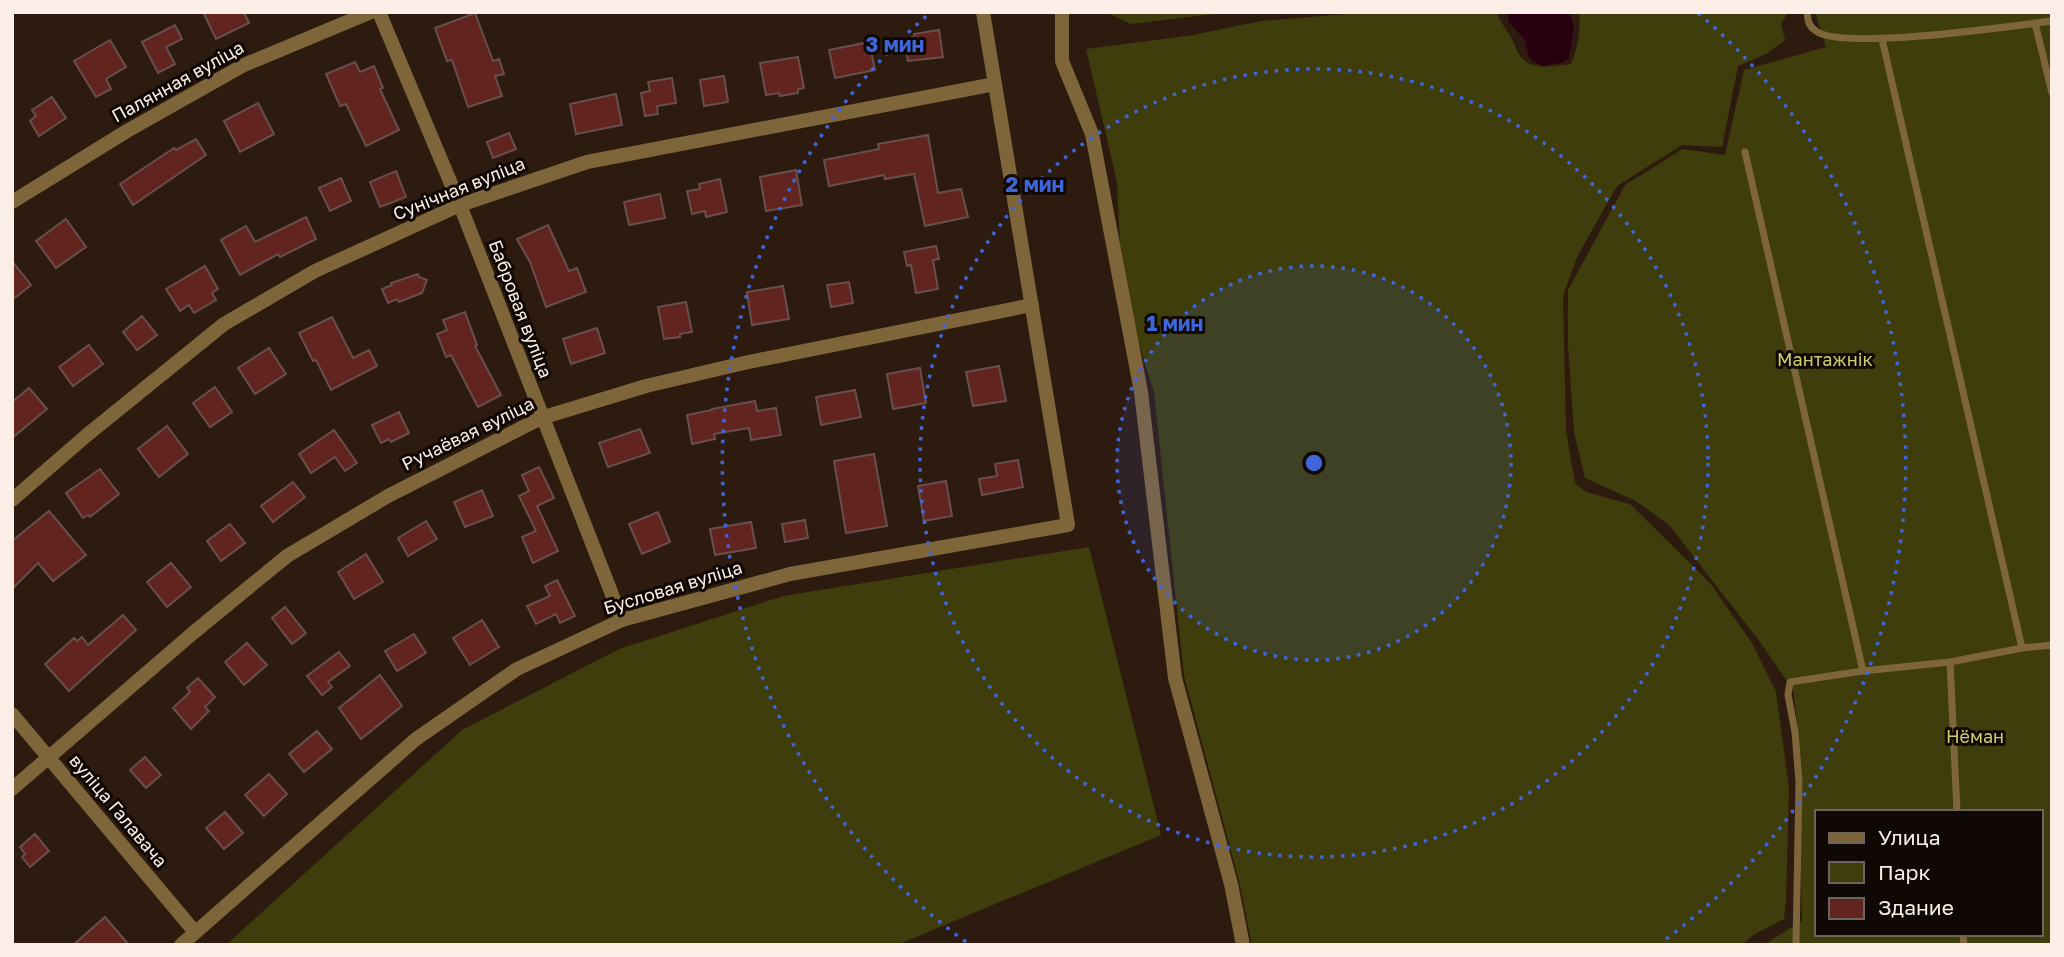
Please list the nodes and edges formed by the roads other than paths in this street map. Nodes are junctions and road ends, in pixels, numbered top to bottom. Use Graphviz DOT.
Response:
graph roads {
  1 [pos="371,12"];
  2 [pos="379,12"];
  3 [pos="983,12"];
  4 [pos="1062,12"];
  5 [pos="1807,12"];
  6 [pos="2052,21"];
  7 [pos="2035,23"];
  8 [pos="1882,39"];
  9 [pos="995,84"];
  10 [pos="2052,93"];
  11 [pos="1745,152"];
  12 [pos="12,202"];
  13 [pos="460,205"];
  14 [pos="1032,305"];
  15 [pos="541,418"];
  16 [pos="12,500"];
  17 [pos="622,620"];
  18 [pos="2052,645"];
  19 [pos="2022,648"];
  20 [pos="1950,662"];
  21 [pos="1863,671"];
  22 [pos="12,714"];
  23 [pos="48,757"];
  24 [pos="12,789"];
  25 [pos="1957,810"];
  26 [pos="195,932"];
  27 [pos="181,945"];
  28 [pos="1243,945"];
  29 [pos="1796,945"];
  1 -- 12 [label="street, Палянная вуліца"];
  2 -- 13 [label="street, Бабровая вуліца"];
  3 -- 9 [label="street"];
  4 -- 28 [label="street"];
  5 -- 8 [label="lane"];
  6 -- 7 [label="lane"];
  7 -- 8 [label="lane"];
  7 -- 10 [label="lane"];
  8 -- 19 [label="lane"];
  9 -- 13 [label="street, Сунічная вуліца"];
  9 -- 14 [label="street"];
  11 -- 21 [label="lane"];
  13 -- 15 [label="street, Бабровая вуліца"];
  13 -- 16 [label="street, Сунічная вуліца"];
  14 -- 15 [label="street, Ручаёвая вуліца"];
  14 -- 17 [label="street, Бусловая вуліца"];
  15 -- 17 [label="street, Бабровая вуліца"];
  15 -- 23 [label="street, Ручаёвая вуліца"];
  17 -- 26 [label="street, Бусловая вуліца"];
  18 -- 19 [label="lane"];
  19 -- 20 [label="lane"];
  20 -- 21 [label="lane"];
  20 -- 25 [label="lane"];
  21 -- 29 [label="lane"];
  22 -- 23 [label="street, вуліца Галавача"];
  23 -- 24 [label="street, Ручаёвая вуліца"];
  23 -- 26 [label="street, вуліца Галавача"];
  26 -- 27 [label="street, Бусловая вуліца"];
}
